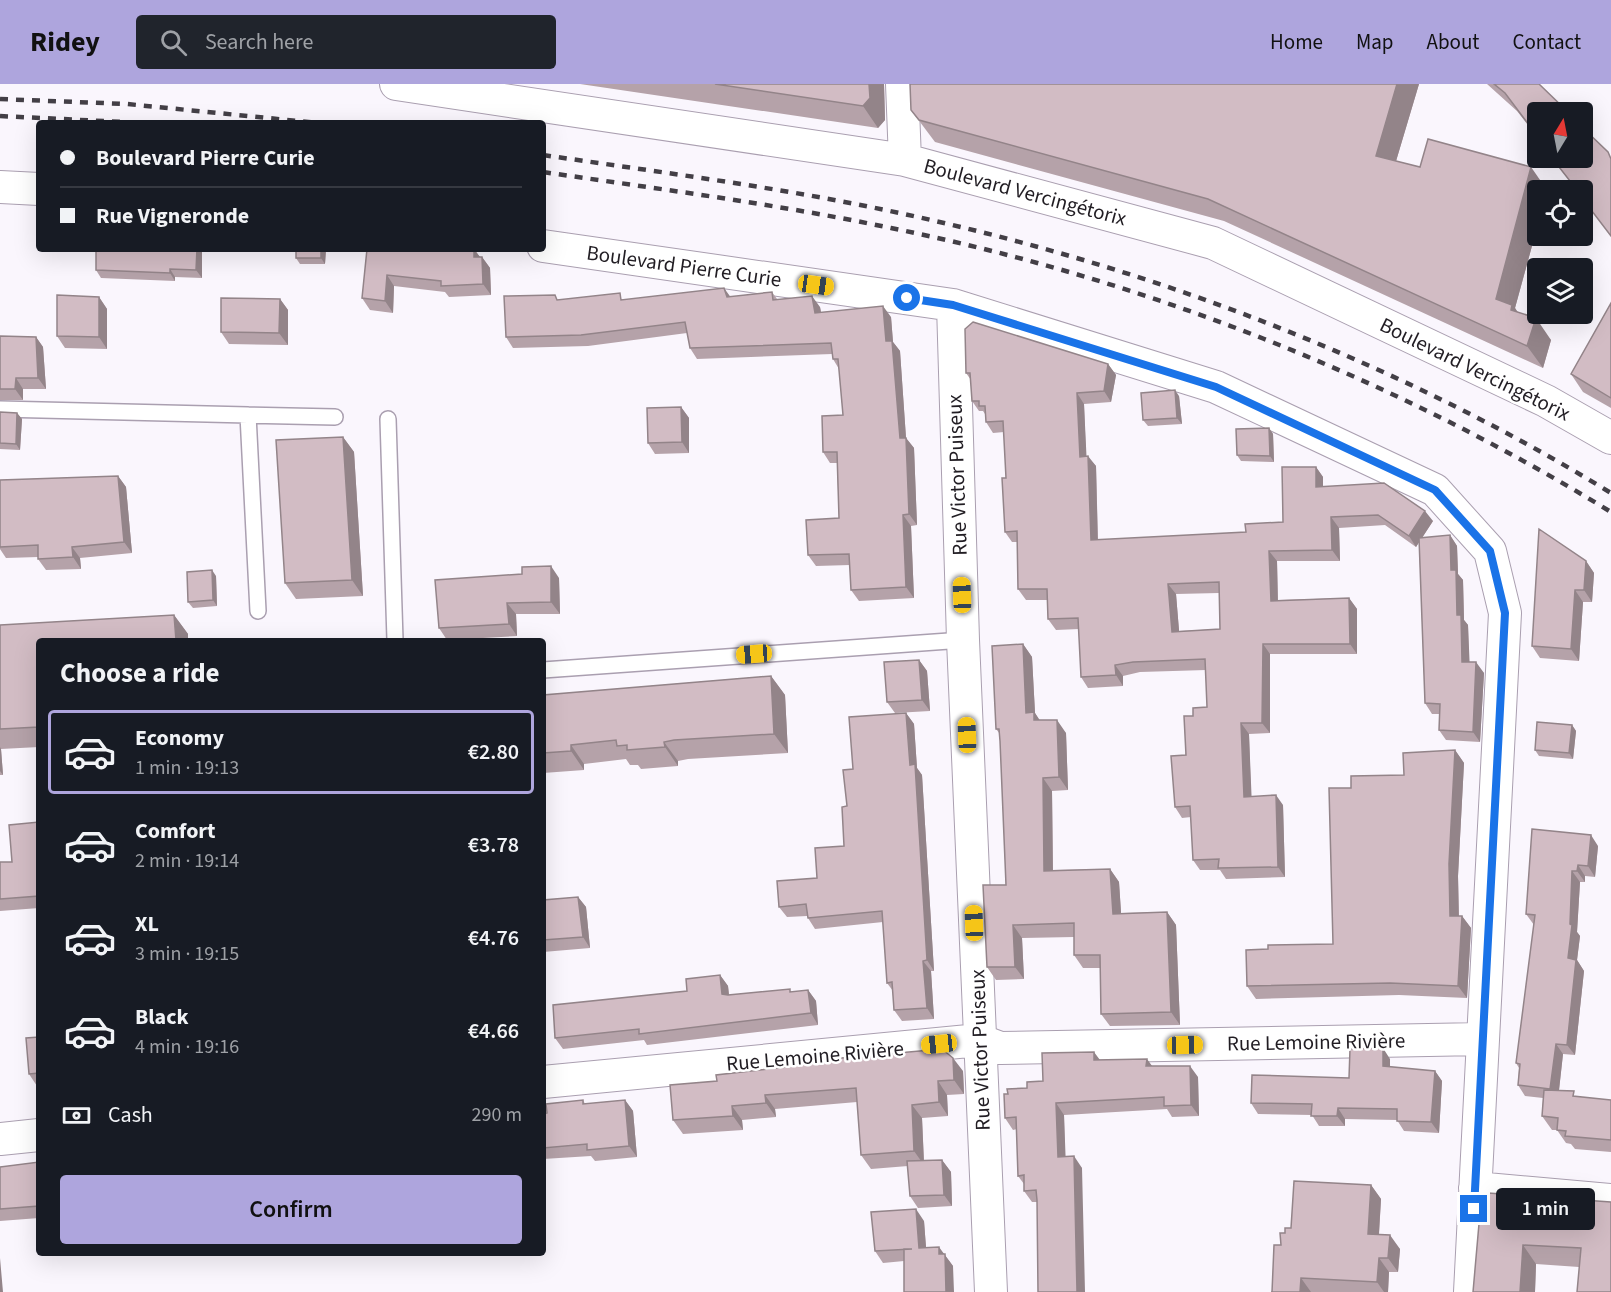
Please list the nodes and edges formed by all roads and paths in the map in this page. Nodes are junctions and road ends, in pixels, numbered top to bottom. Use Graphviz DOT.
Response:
graph roads {
  1 [pos="396,84"];
  2 [pos="902,84"];
  3 [pos="905,160"];
  4 [pos="0,187"];
  5 [pos="36,189"];
  6 [pos="546,246"];
  7 [pos="953,305"];
  8 [pos="0,409"];
  9 [pos="248,415"];
  10 [pos="335,417"];
  11 [pos="388,419"];
  12 [pos="1611,438"];
  13 [pos="258,611"];
  14 [pos="394,638"];
  15 [pos="963,640"];
  16 [pos="546,670"];
  17 [pos="1481,1039"];
  18 [pos="979,1040"];
  19 [pos="546,1082"];
  20 [pos="36,1135"];
  21 [pos="0,1139"];
  22 [pos="1475,1188"];
  23 [pos="1611,1200"];
  24 [pos="991,1292"];
  25 [pos="1470,1292"];
  1 -- 3 [label="street, Boulevard Vercingétorix"];
  2 -- 3 [label="street"];
  3 -- 12 [label="street, Boulevard Vercingétorix"];
  4 -- 5 [label="street"];
  6 -- 7 [label="street, Boulevard Pierre Curie"];
  7 -- 15 [label="street, Rue Victor Puiseux"];
  7 -- 17 [label="street, Boulevard Pierre Curie"];
  8 -- 9 [label="lane"];
  9 -- 10 [label="lane"];
  9 -- 13 [label="lane"];
  11 -- 14 [label="lane"];
  15 -- 16 [label="lane"];
  15 -- 18 [label="street, Rue Victor Puiseux"];
  17 -- 18 [label="street, Rue Lemoine Rivière"];
  17 -- 22 [label="street, Boulevard Pierre Curie"];
  18 -- 19 [label="street, Rue Lemoine Rivière"];
  18 -- 24 [label="street, Rue Victor Puiseux"];
  20 -- 21 [label="street"];
  22 -- 23 [label="street"];
  22 -- 25 [label="street, Boulevard Pierre Curie"];
}
